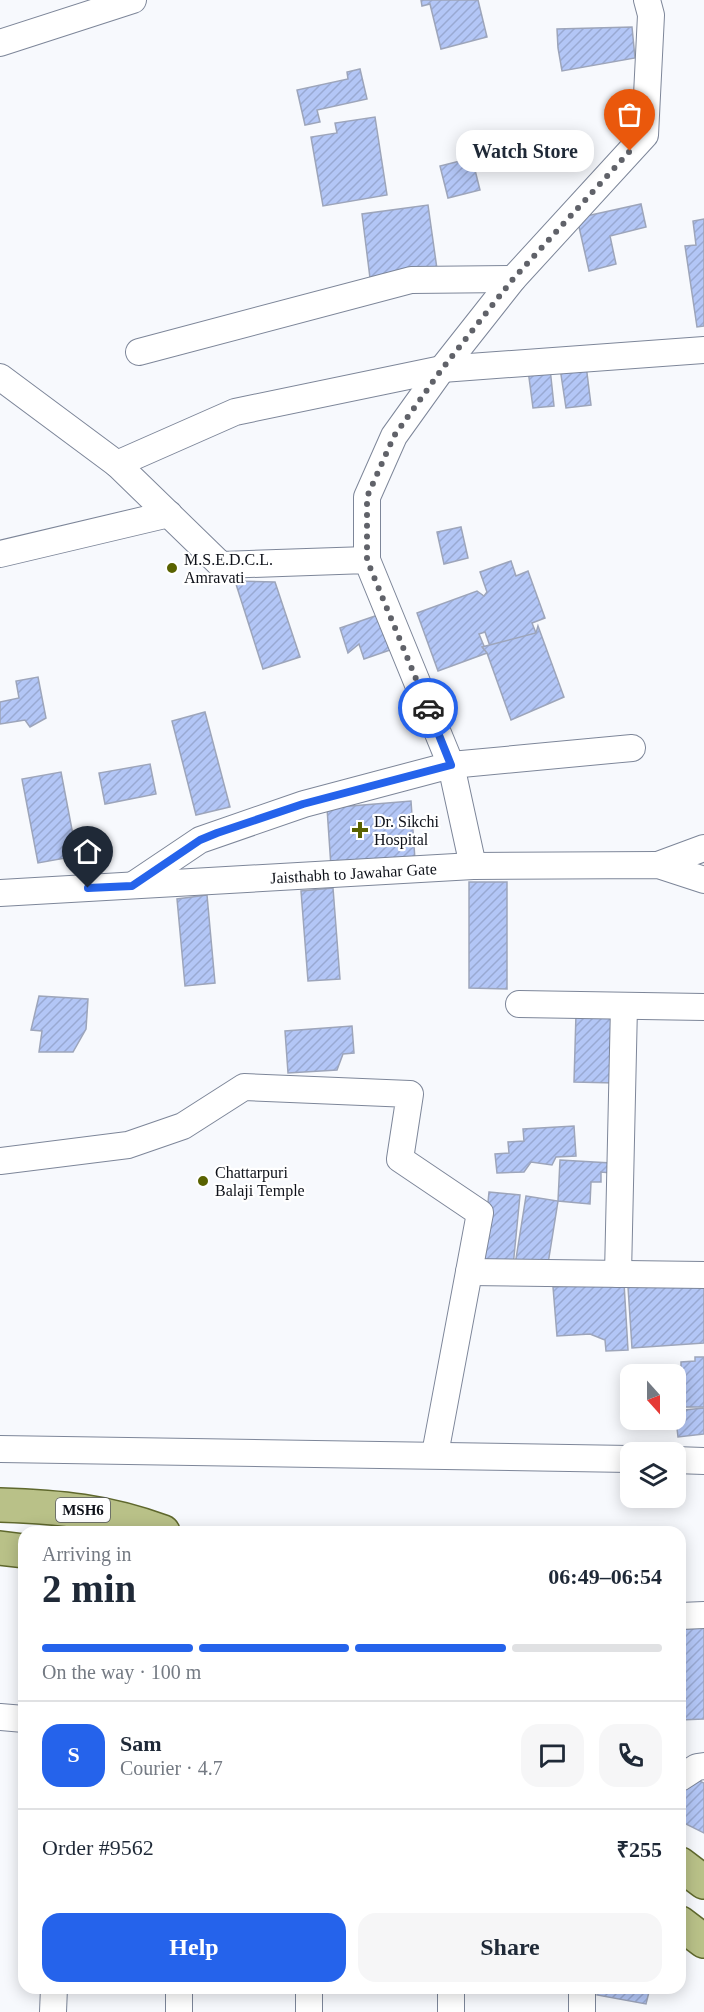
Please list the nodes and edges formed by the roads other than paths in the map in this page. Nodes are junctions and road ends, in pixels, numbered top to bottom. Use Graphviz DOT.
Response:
graph roads {
  1 [pos="133,0"];
  2 [pos="646,0"];
  3 [pos="0,43"];
  4 [pos="513,279"];
  5 [pos="704,350"];
  6 [pos="139,352"];
  7 [pos="442,369"];
  8 [pos="0,377"];
  9 [pos="117,464"];
  10 [pos="169,514"];
  11 [pos="0,554"];
  12 [pos="367,560"];
  13 [pos="632,748"];
  14 [pos="451,765"];
  15 [pos="704,848"];
  16 [pos="472,866"];
  17 [pos="658,866"];
  18 [pos="704,880"];
  19 [pos="132,886"];
  20 [pos="0,893"];
  21 [pos="519,1004"];
  22 [pos="624,1006"];
  23 [pos="704,1007"];
  24 [pos="0,1161"];
  25 [pos="469,1272"];
  26 [pos="618,1274"];
  27 [pos="704,1275"];
  28 [pos="0,1449"];
  29 [pos="435,1454"];
  30 [pos="620,1459"];
  31 [pos="686,1460"];
  32 [pos="704,1461"];
  33 [pos="0,1505"];
  34 [pos="143,1526"];
  35 [pos="0,1548"];
  36 [pos="18,1550"];
  37 [pos="704,1615"];
  38 [pos="686,1616"];
  39 [pos="0,1717"];
  40 [pos="18,1718"];
  41 [pos="686,1868"];
  42 [pos="704,1882"];
  43 [pos="686,1928"];
  44 [pos="704,1941"];
  45 [pos="54,1994"];
  46 [pos="179,1994"];
  47 [pos="309,1994"];
  48 [pos="451,1994"];
  49 [pos="582,1994"];
  50 [pos="53,2012"];
  51 [pos="179,2012"];
  52 [pos="309,2012"];
  53 [pos="451,2012"];
  54 [pos="582,2012"];
  1 -- 3 [label="street"];
  2 -- 4 [label="street"];
  4 -- 6 [label="street"];
  4 -- 7 [label="street"];
  5 -- 7 [label="street"];
  7 -- 9 [label="street"];
  7 -- 12 [label="street"];
  8 -- 9 [label="street"];
  9 -- 10 [label="street"];
  10 -- 11 [label="street"];
  10 -- 12 [label="street"];
  12 -- 14 [label="street"];
  13 -- 14 [label="street"];
  14 -- 16 [label="street"];
  14 -- 19 [label="street"];
  15 -- 17 [label="street"];
  16 -- 17 [label="street, Jaisthabh to Jawahar Gate"];
  16 -- 19 [label="street, Jaisthabh to Jawahar Gate"];
  17 -- 18 [label="street, Jaisthabh to Jawahar Gate"];
  19 -- 20 [label="street, Jaisthabh to Jawahar Gate"];
  21 -- 22 [label="street"];
  22 -- 23 [label="street"];
  22 -- 26 [label="street"];
  24 -- 25 [label="street"];
  25 -- 26 [label="street"];
  25 -- 29 [label="street"];
  26 -- 27 [label="street"];
  28 -- 29 [label="street"];
  29 -- 30 [label="street"];
  31 -- 32 [label="street"];
  33 -- 34 [label="main road, MSH6"];
  35 -- 36 [label="main road"];
  37 -- 38 [label="street"];
  39 -- 40 [label="street"];
  41 -- 42 [label="main road"];
  43 -- 44 [label="main road"];
  45 -- 50 [label="street"];
  46 -- 51 [label="street"];
  47 -- 52 [label="street"];
  48 -- 53 [label="street"];
  49 -- 54 [label="street"];
}
